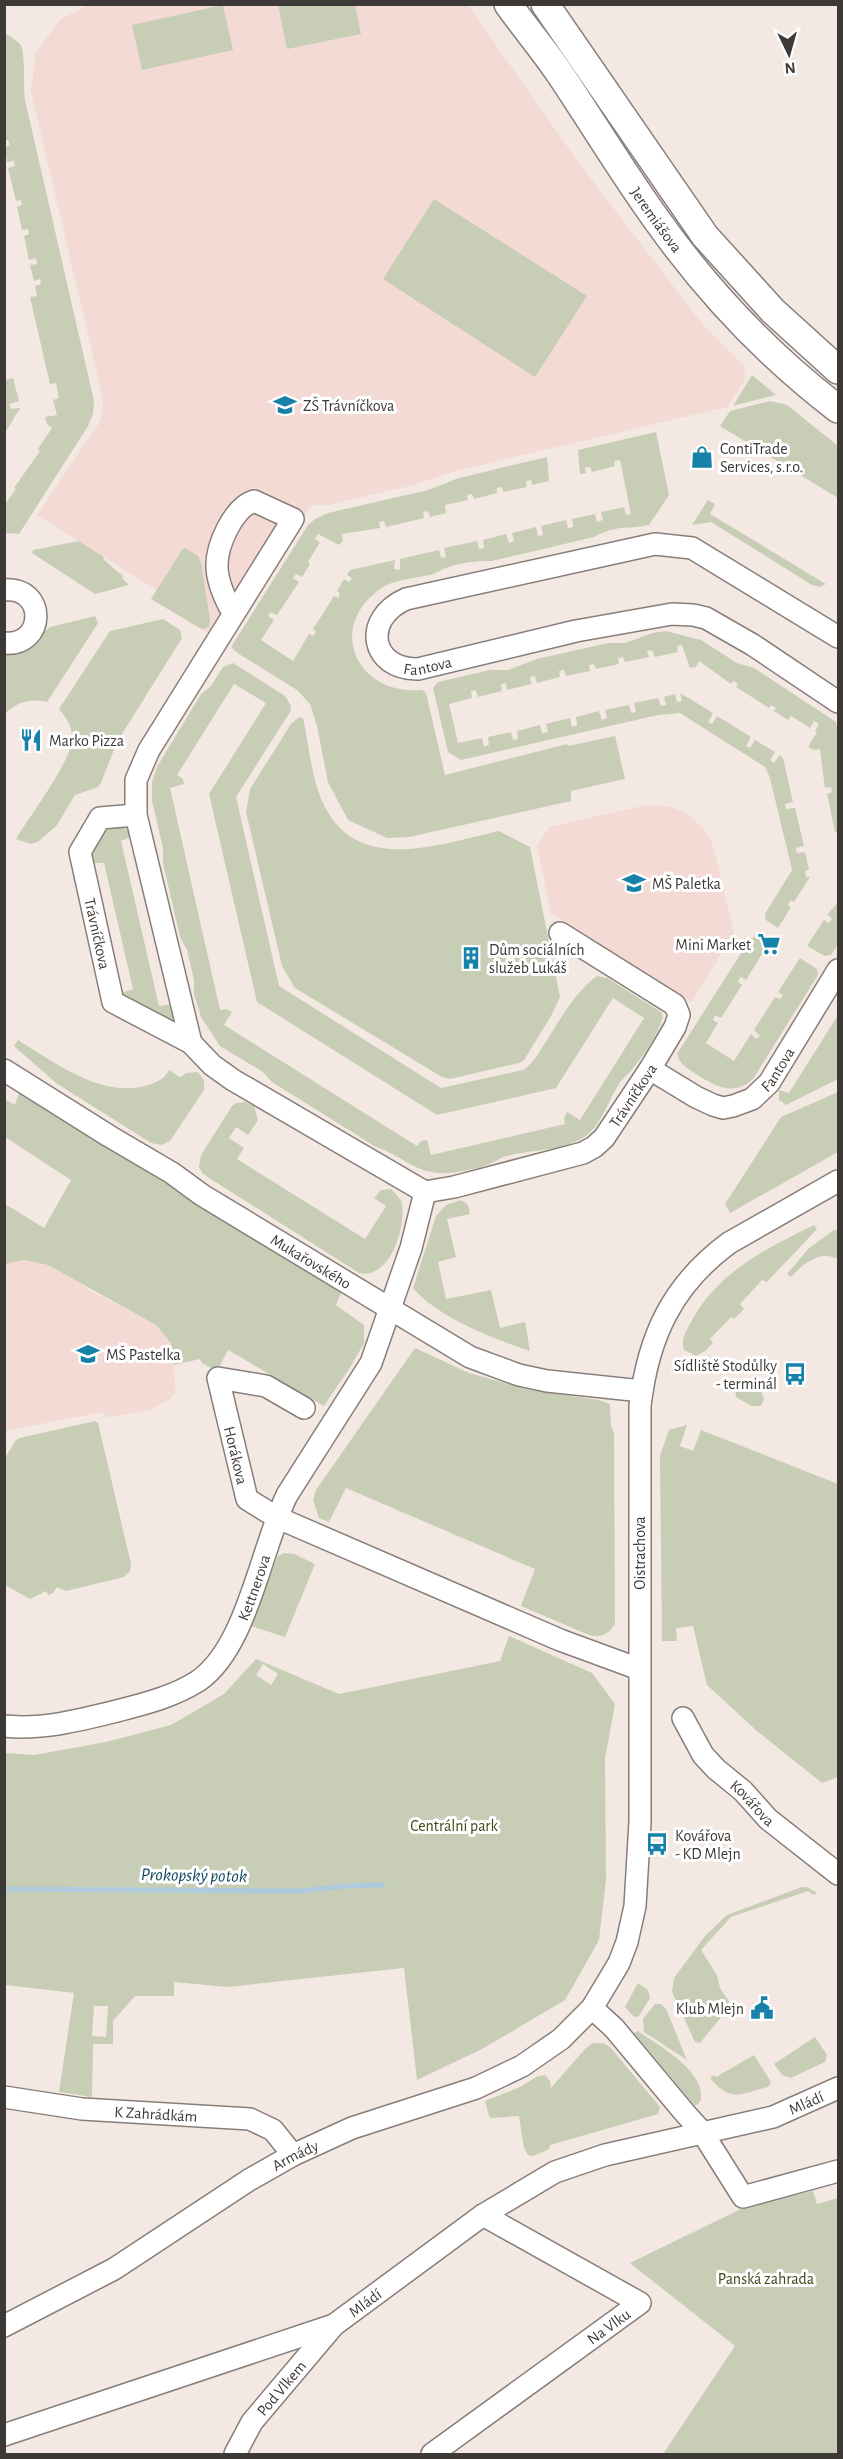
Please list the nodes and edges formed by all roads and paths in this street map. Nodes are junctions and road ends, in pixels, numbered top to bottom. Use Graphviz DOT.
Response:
graph roads {
  1 [pos="508,4"];
  2 [pos="545,4"];
  3 [pos="838,370"];
  4 [pos="838,410"];
  5 [pos="4,590"];
  6 [pos="233,613"];
  7 [pos="838,637"];
  8 [pos="4,643"];
  9 [pos="838,702"];
  10 [pos="135,815"];
  11 [pos="560,933"];
  12 [pos="838,970"];
  13 [pos="191,1043"];
  14 [pos="650,1069"];
  15 [pos="4,1070"];
  16 [pos="838,1181"];
  17 [pos="425,1192"];
  18 [pos="389,1309"];
  19 [pos="642,1391"];
  20 [pos="304,1408"];
  21 [pos="276,1517"];
  22 [pos="639,1669"];
  23 [pos="683,1718"];
  24 [pos="4,1726"];
  25 [pos="838,1874"];
  26 [pos="592,2008"];
  27 [pos="838,2088"];
  28 [pos="4,2097"];
  29 [pos="702,2132"];
  30 [pos="293,2155"];
  31 [pos="838,2171"];
  32 [pos="483,2215"];
  33 [pos="4,2325"];
  34 [pos="334,2325"];
  35 [pos="4,2435"];
  36 [pos="235,2454"];
  37 [pos="432,2454"];
  1 -- 4 [label="main road, Jeremiášova"];
  2 -- 3 [label="main road, Jeremiášova"];
  5 -- 8 [label="street"];
  6 -- 6 [label="street, Trávníčkova"];
  6 -- 10 [label="street, Trávníčkova"];
  7 -- 9 [label="street, Fantova"];
  10 -- 13 [label="street, Trávníčkova"];
  10 -- 13 [label="street, Trávníčkova"];
  11 -- 14 [label="street, Trávníčkova"];
  12 -- 14 [label="street, Fantova"];
  13 -- 17 [label="street, Trávníčkova"];
  14 -- 17 [label="street, Trávníčkova"];
  15 -- 18 [label="street, Mukařovského"];
  16 -- 19 [label="street, Oistrachova"];
  17 -- 18 [label="street"];
  18 -- 19 [label="street, Mukařovského"];
  18 -- 21 [label="street, Kettnerova"];
  19 -- 22 [label="street, Oistrachova"];
  20 -- 21 [label="street, Horákova"];
  21 -- 22 [label="street, Horákova"];
  21 -- 24 [label="street, Kettnerova"];
  22 -- 26 [label="street, Oistrachova"];
  23 -- 25 [label="street, Kovářova"];
  26 -- 29 [label="street"];
  26 -- 30 [label="street, Armády"];
  27 -- 29 [label="street, Mládí"];
  28 -- 30 [label="street, K Zahrádkám"];
  29 -- 31 [label="street"];
  29 -- 32 [label="street, Mládí"];
  30 -- 33 [label="street, Armády"];
  32 -- 34 [label="street, Mládí"];
  32 -- 37 [label="street, Na Vlku"];
  34 -- 35 [label="street, Mládí"];
  34 -- 36 [label="street, Pod Vlkem"];
}
